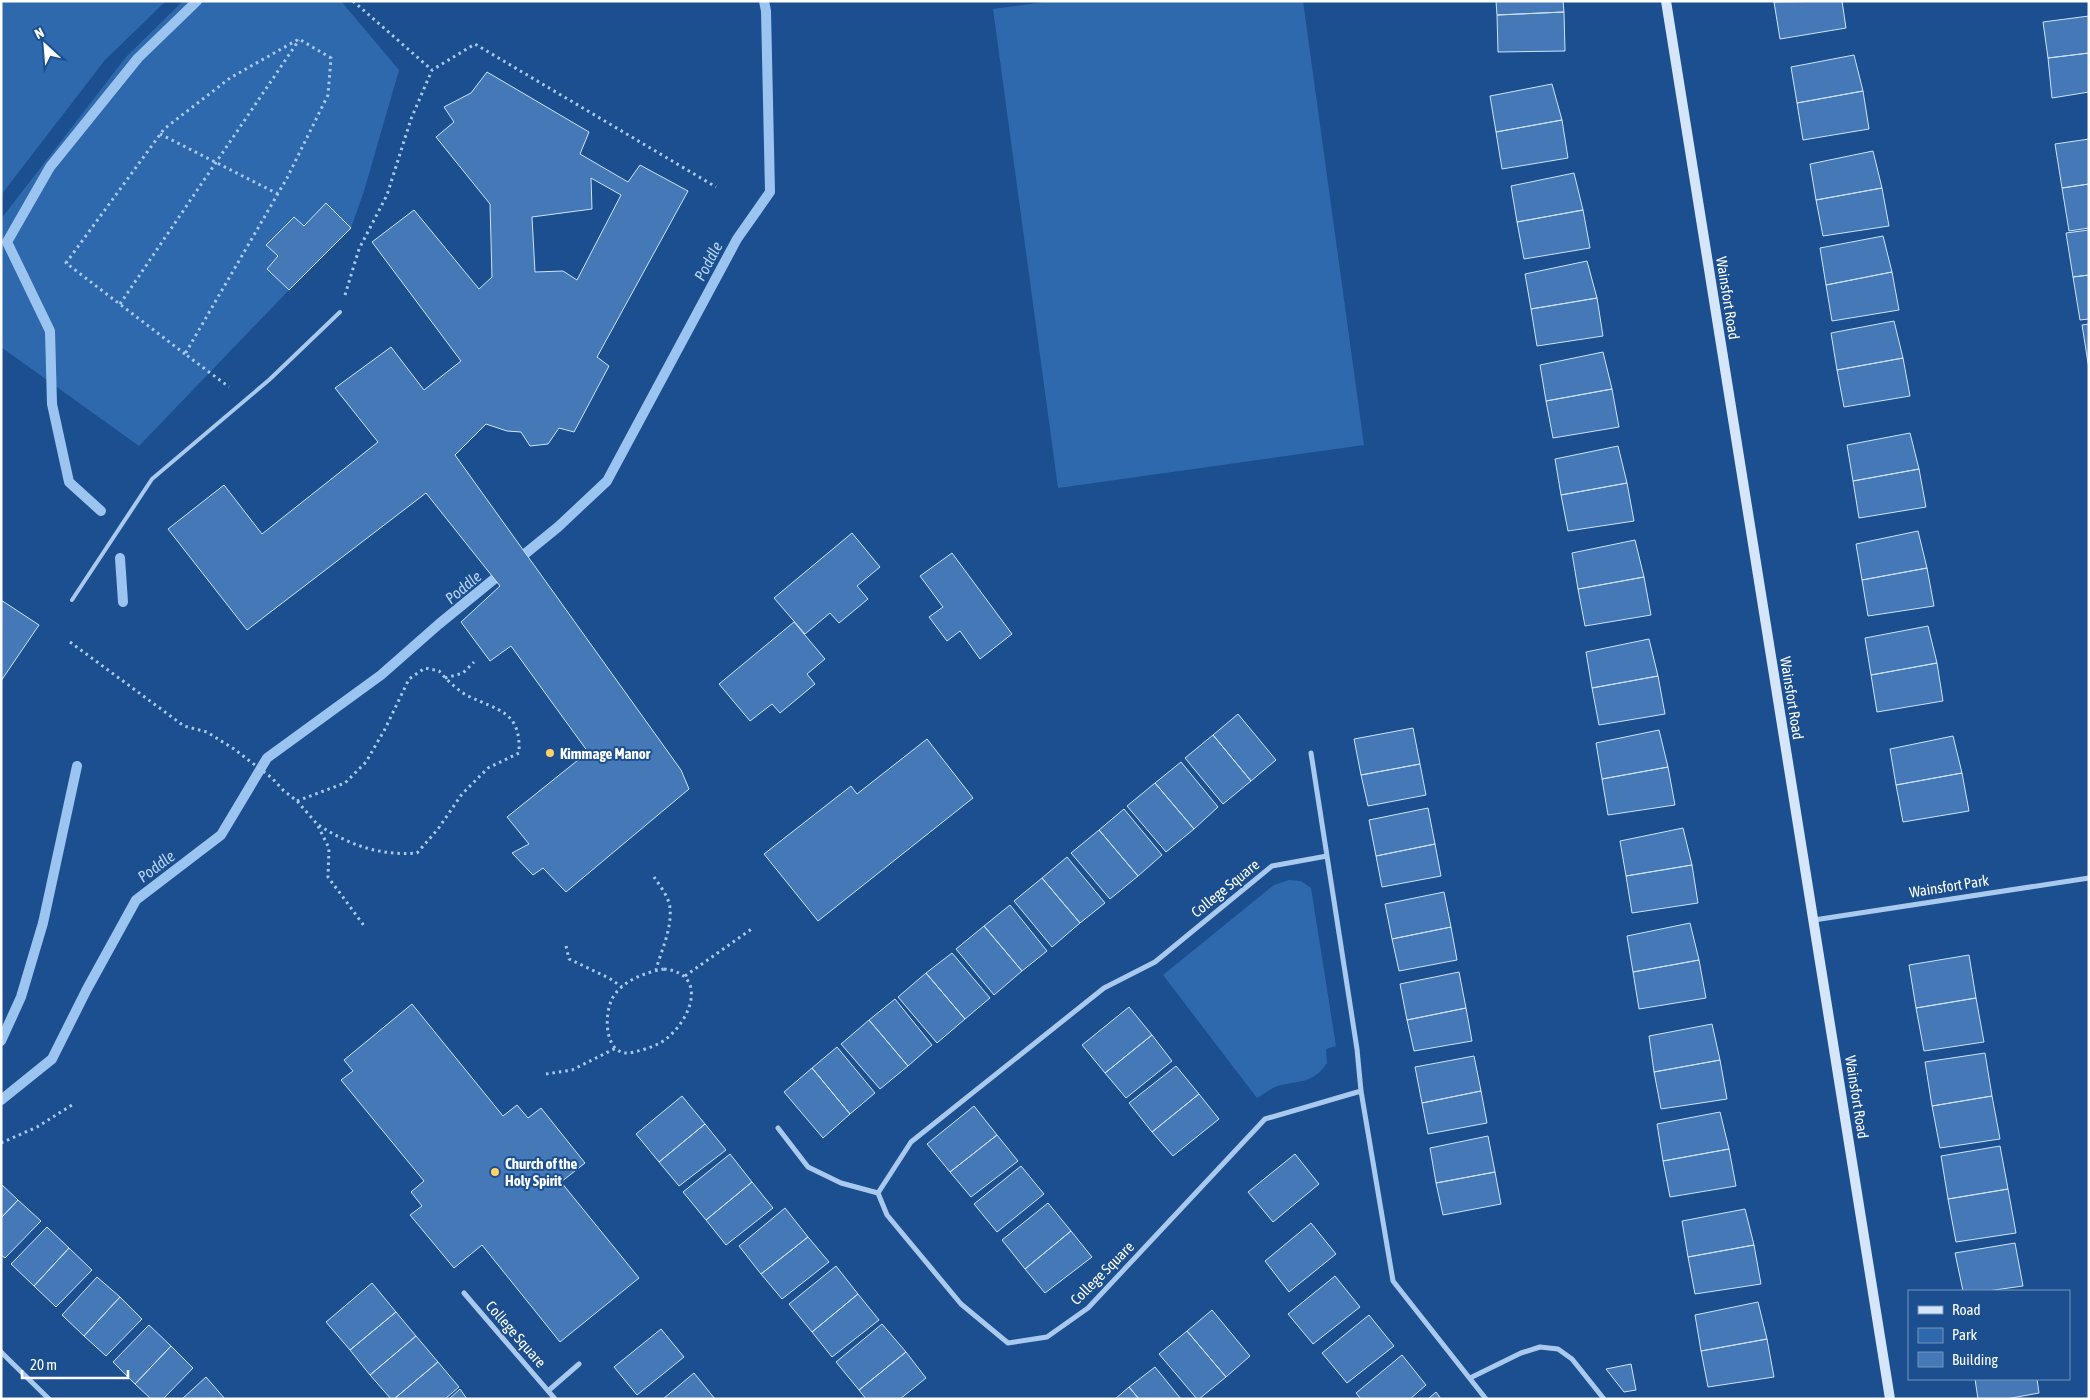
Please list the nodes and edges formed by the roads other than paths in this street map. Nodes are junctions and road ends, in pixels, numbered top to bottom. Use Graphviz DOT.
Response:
graph roads {
  1 [pos="1666,1"];
  2 [pos="340,312"];
  3 [pos="72,600"];
  4 [pos="1311,753"];
  5 [pos="1327,856"];
  6 [pos="2089,878"];
  7 [pos="1813,920"];
  8 [pos="1362,1091"];
  9 [pos="778,1128"];
  10 [pos="878,1193"];
  11 [pos="464,1293"];
  12 [pos="1,1352"];
  13 [pos="579,1364"];
  14 [pos="1470,1378"];
  15 [pos="548,1391"];
  16 [pos="49,1399"];
  17 [pos="555,1399"];
  18 [pos="1486,1399"];
  19 [pos="1604,1399"];
  20 [pos="1890,1399"];
  1 -- 7 [label="main road, Wainsfort Road"];
  2 -- 3 [label="lane"];
  4 -- 5 [label="street"];
  5 -- 8 [label="street"];
  5 -- 10 [label="street, College Square"];
  6 -- 7 [label="street, Wainsfort Park"];
  7 -- 20 [label="main road, Wainsfort Road"];
  8 -- 10 [label="street, College Square"];
  8 -- 14 [label="street"];
  9 -- 10 [label="street"];
  11 -- 15 [label="street, College Square"];
  12 -- 16 [label="street"];
  13 -- 15 [label="street"];
  14 -- 18 [label="street"];
  14 -- 19 [label="street"];
  15 -- 17 [label="street, College Square"];
}
